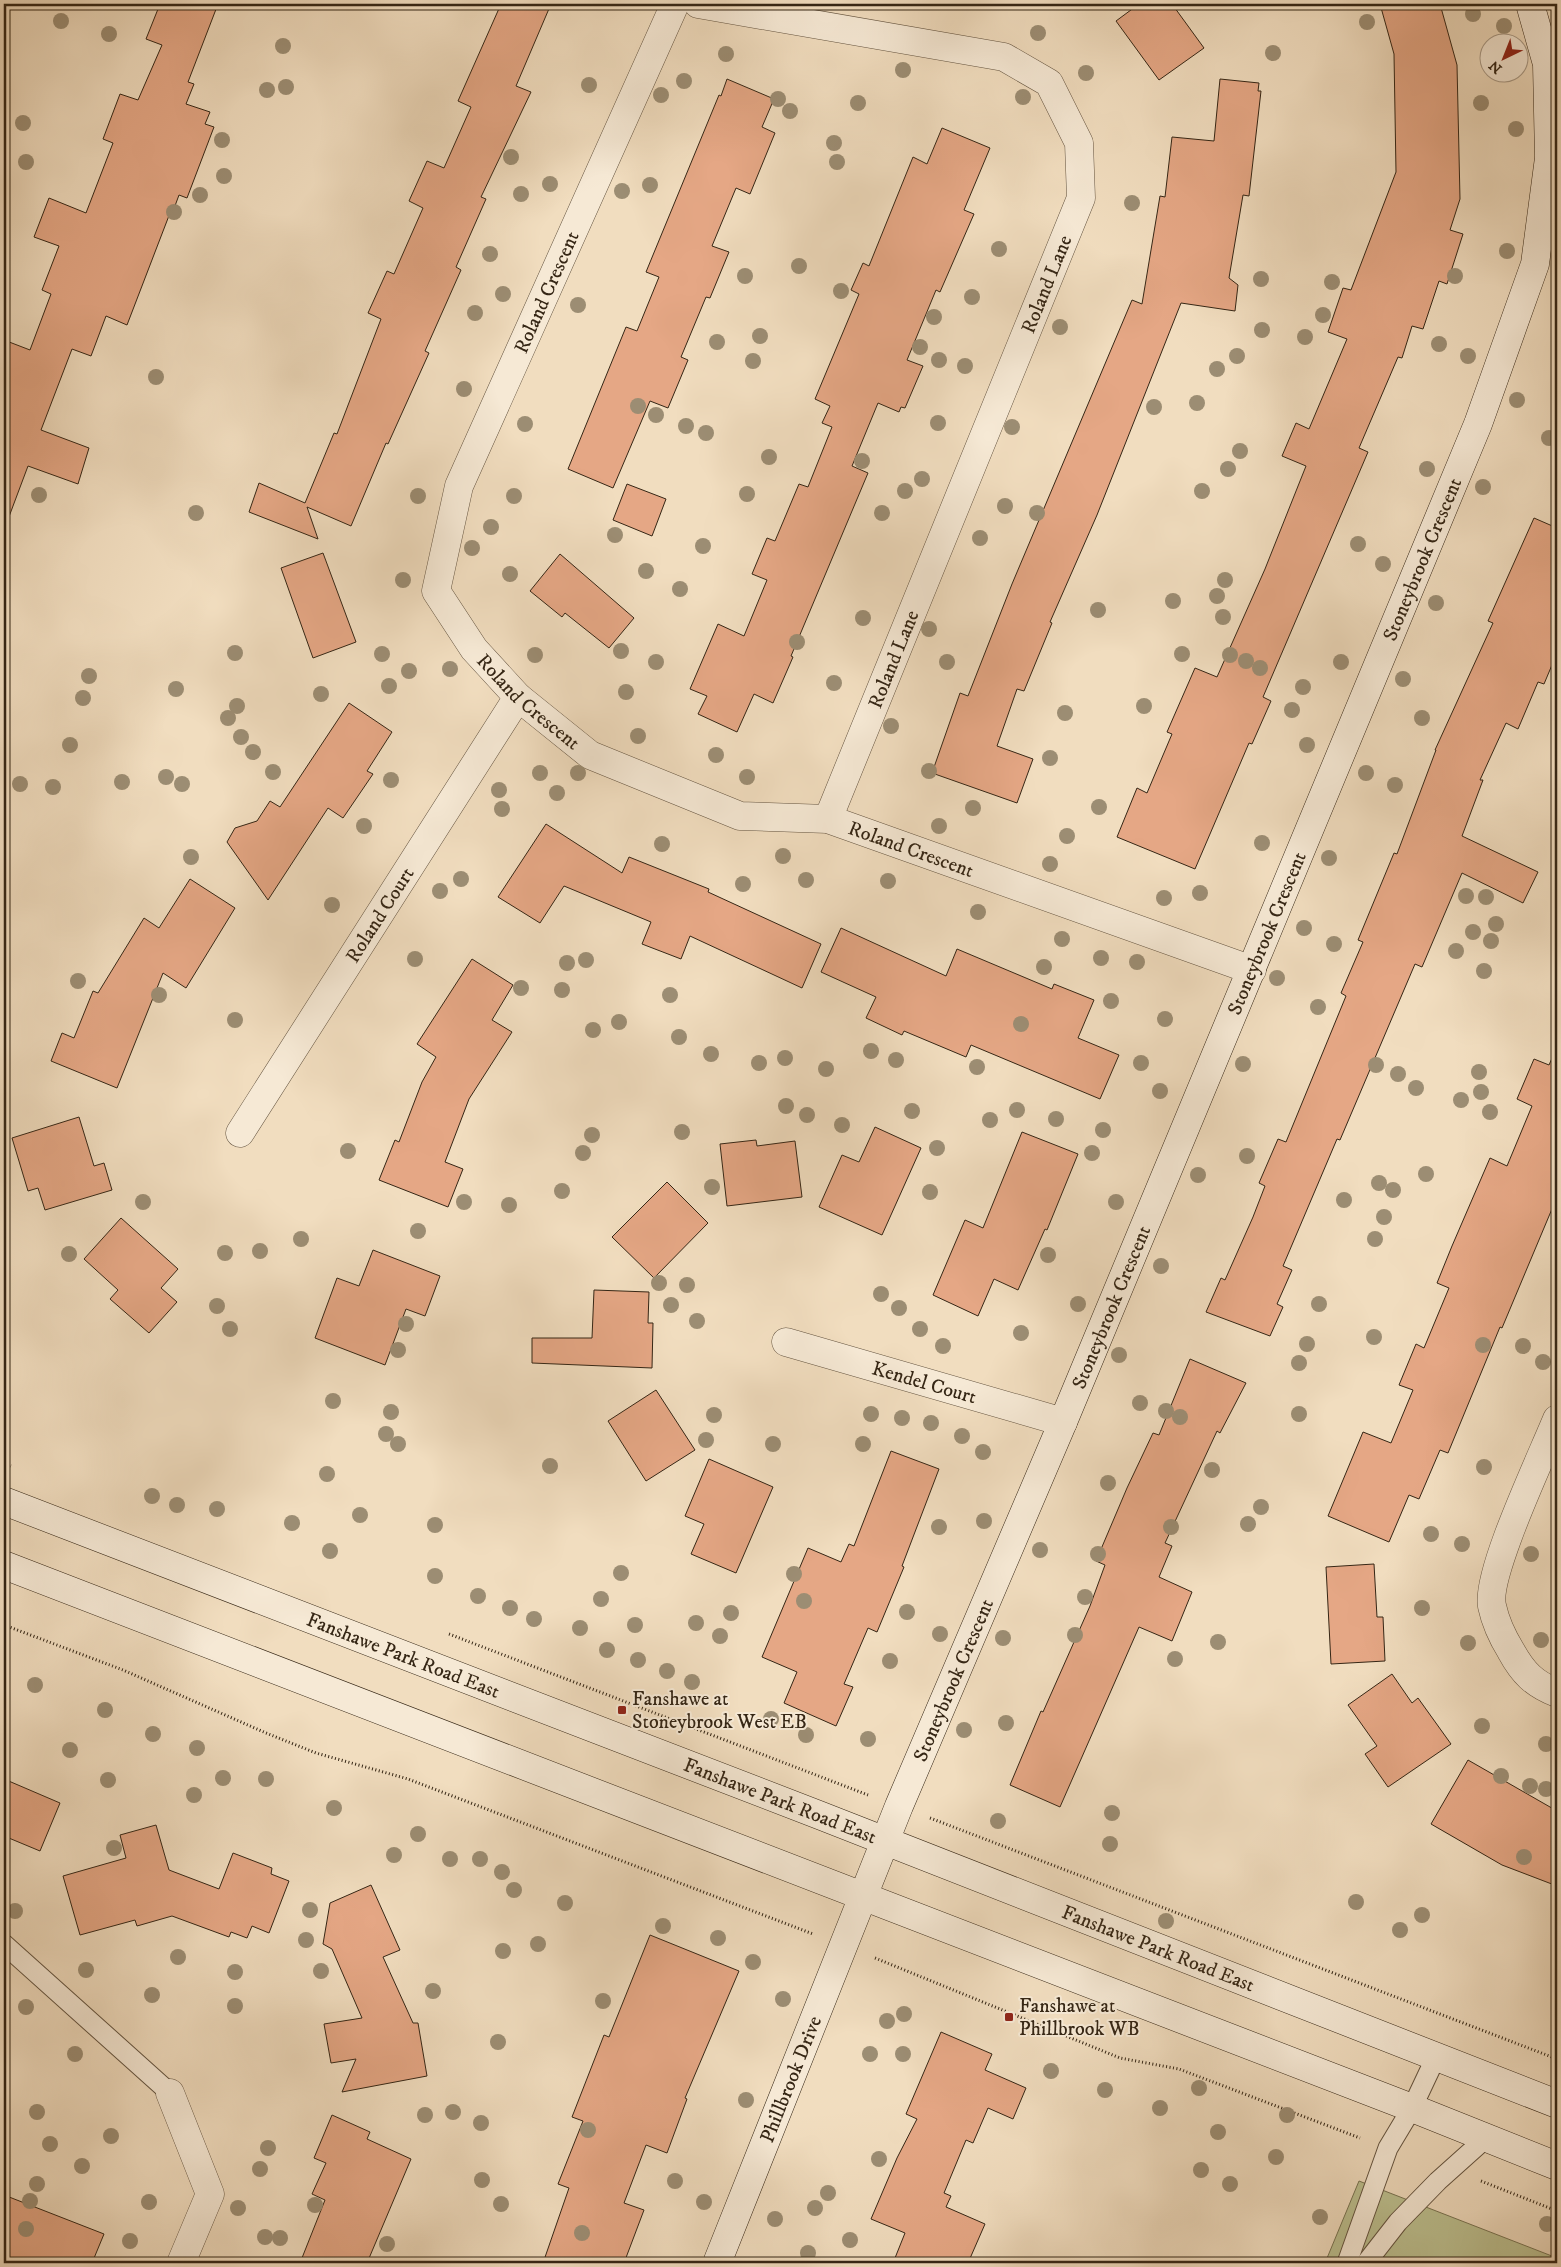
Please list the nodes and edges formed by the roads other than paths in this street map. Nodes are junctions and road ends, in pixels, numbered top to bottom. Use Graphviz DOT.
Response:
graph roads {
  1 [pos="675,4"];
  2 [pos="698,4"];
  3 [pos="1530,4"];
  4 [pos="1552,63"];
  5 [pos="518,697"];
  6 [pos="828,819"];
  7 [pos="1252,970"];
  8 [pos="240,1133"];
  9 [pos="786,1342"];
  10 [pos="1557,1420"];
  11 [pos="1063,1422"];
  12 [pos="4,1500"];
  13 [pos="4,1565"];
  14 [pos="1557,1693"];
  15 [pos="885,1841"];
  16 [pos="864,1896"];
  17 [pos="4,1944"];
  18 [pos="1436,2057"];
  19 [pos="170,2093"];
  20 [pos="1557,2104"];
  21 [pos="1412,2108"];
  22 [pos="1486,2138"];
  23 [pos="1557,2166"];
  24 [pos="181,2263"];
  25 [pos="717,2263"];
  26 [pos="1347,2263"];
  27 [pos="1366,2263"];
  1 -- 5 [label="street, Roland Crescent"];
  2 -- 6 [label="street, Roland Lane"];
  3 -- 4 [label="street, Stoneybrook Crescent"];
  4 -- 7 [label="street, Stoneybrook Crescent"];
  5 -- 6 [label="street, Roland Crescent"];
  5 -- 8 [label="street, Roland Court"];
  6 -- 7 [label="street, Roland Crescent"];
  7 -- 11 [label="street, Stoneybrook Crescent"];
  9 -- 11 [label="street, Kendel Court"];
  10 -- 14 [label="street"];
  11 -- 15 [label="street, Stoneybrook Crescent"];
  12 -- 15 [label="street, Fanshawe Park Road East"];
  13 -- 16 [label="street"];
  15 -- 16 [label="street, Stoneybrook Crescent"];
  15 -- 18 [label="street, Fanshawe Park Road East"];
  16 -- 21 [label="street"];
  16 -- 25 [label="street, Phillbrook Drive"];
  17 -- 19 [label="lane"];
  18 -- 20 [label="street, Fanshawe Park Road East"];
  18 -- 21 [label="lane"];
  19 -- 24 [label="street"];
  21 -- 22 [label="street"];
  21 -- 26 [label="lane"];
  22 -- 23 [label="street"];
  22 -- 27 [label="lane"];
}
